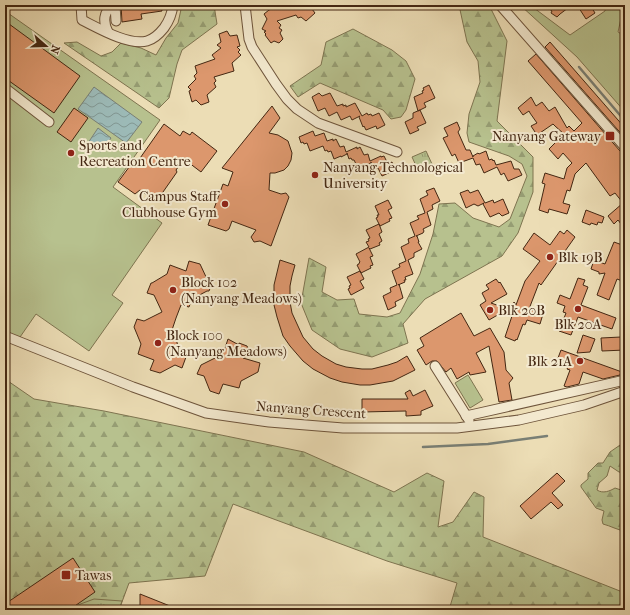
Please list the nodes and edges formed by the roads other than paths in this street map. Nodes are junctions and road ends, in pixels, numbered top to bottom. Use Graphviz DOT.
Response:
graph roads {
  1 [pos="81,5"];
  2 [pos="114,5"];
  3 [pos="173,5"];
  4 [pos="245,5"];
  5 [pos="500,5"];
  6 [pos="116,21"];
  7 [pos="108,32"];
  8 [pos="5,88"];
  9 [pos="49,122"];
  10 [pos="625,147"];
  11 [pos="397,152"];
  12 [pos="5,336"];
  13 [pos="435,366"];
  14 [pos="625,380"];
  15 [pos="625,391"];
  16 [pos="466,416"];
  17 [pos="473,427"];
  1 -- 7 [label="street"];
  2 -- 6 [label="street"];
  2 -- 7 [label="street"];
  3 -- 7 [label="street"];
  4 -- 11 [label="street"];
  5 -- 10 [label="street"];
  8 -- 9 [label="street"];
  12 -- 17 [label="street, Nanyang Crescent"];
  13 -- 16 [label="street"];
  14 -- 16 [label="street"];
  15 -- 17 [label="street, Nanyang Crescent"];
  16 -- 17 [label="street"];
}
